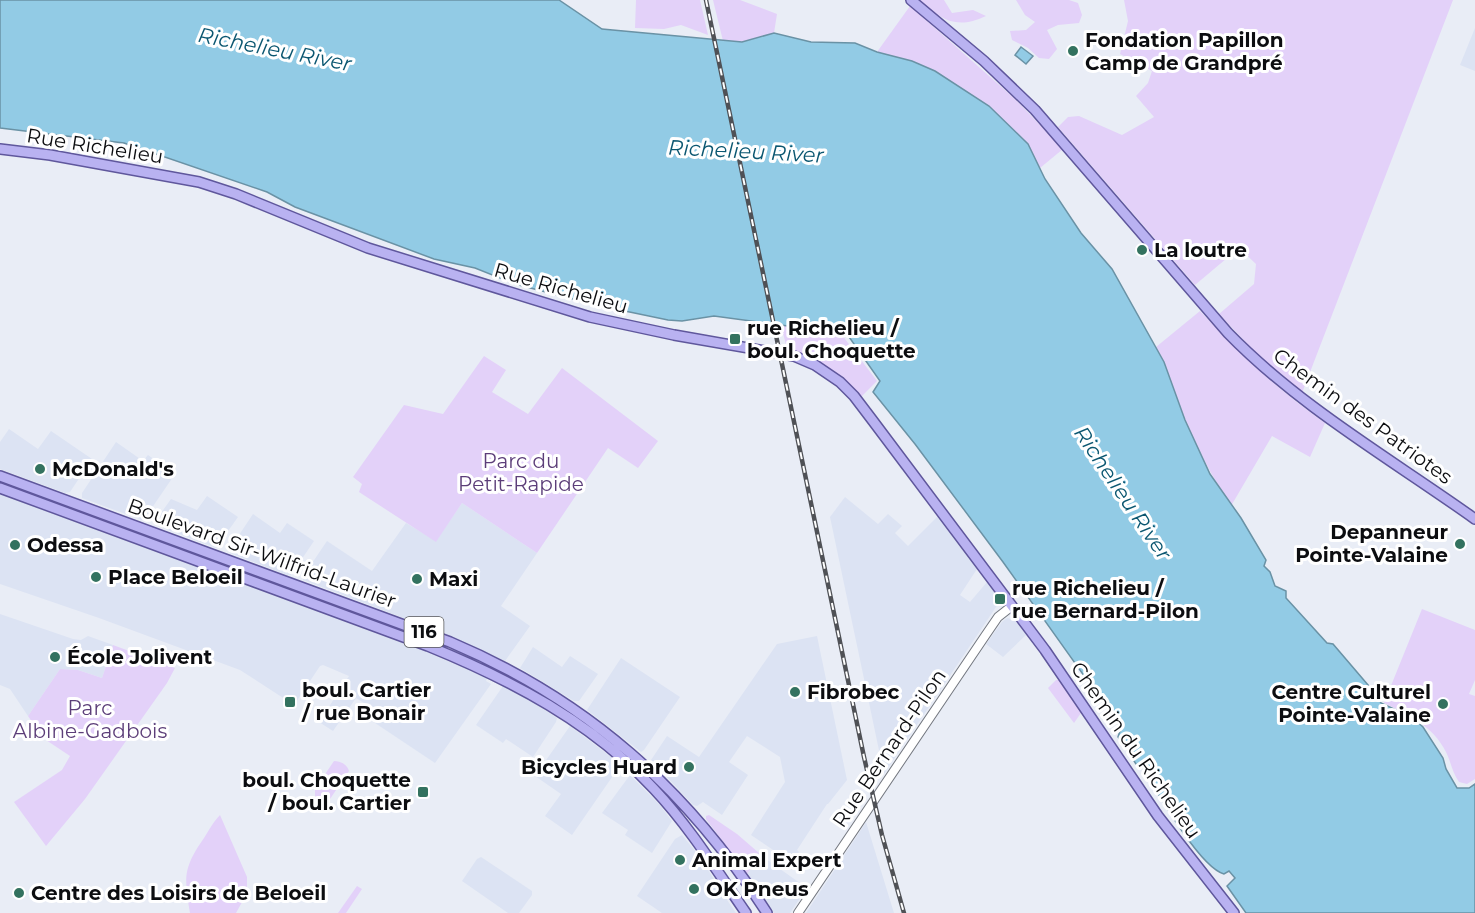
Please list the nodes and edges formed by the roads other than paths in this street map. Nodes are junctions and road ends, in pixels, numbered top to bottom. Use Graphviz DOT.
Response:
graph roads {
  1 [pos="911,0"];
  2 [pos="0,149"];
  3 [pos="0,476"];
  4 [pos="0,488"];
  5 [pos="1475,519"];
  6 [pos="1012,606"];
  7 [pos="746,913"];
  8 [pos="767,913"];
  9 [pos="798,913"];
  10 [pos="1234,913"];
  1 -- 5 [label="main road, Chemin des Patriotes"];
  2 -- 6 [label="main road, Rue Richelieu"];
  3 -- 8 [label="main road, Boulevard Sir-Wilfrid-Laurier / 116"];
  4 -- 7 [label="main road, Boulevard Sir-Wilfrid-Laurier / 116"];
  6 -- 9 [label="street, Rue Bernard-Pilon"];
  6 -- 10 [label="main road, Chemin du Richelieu"];
}
